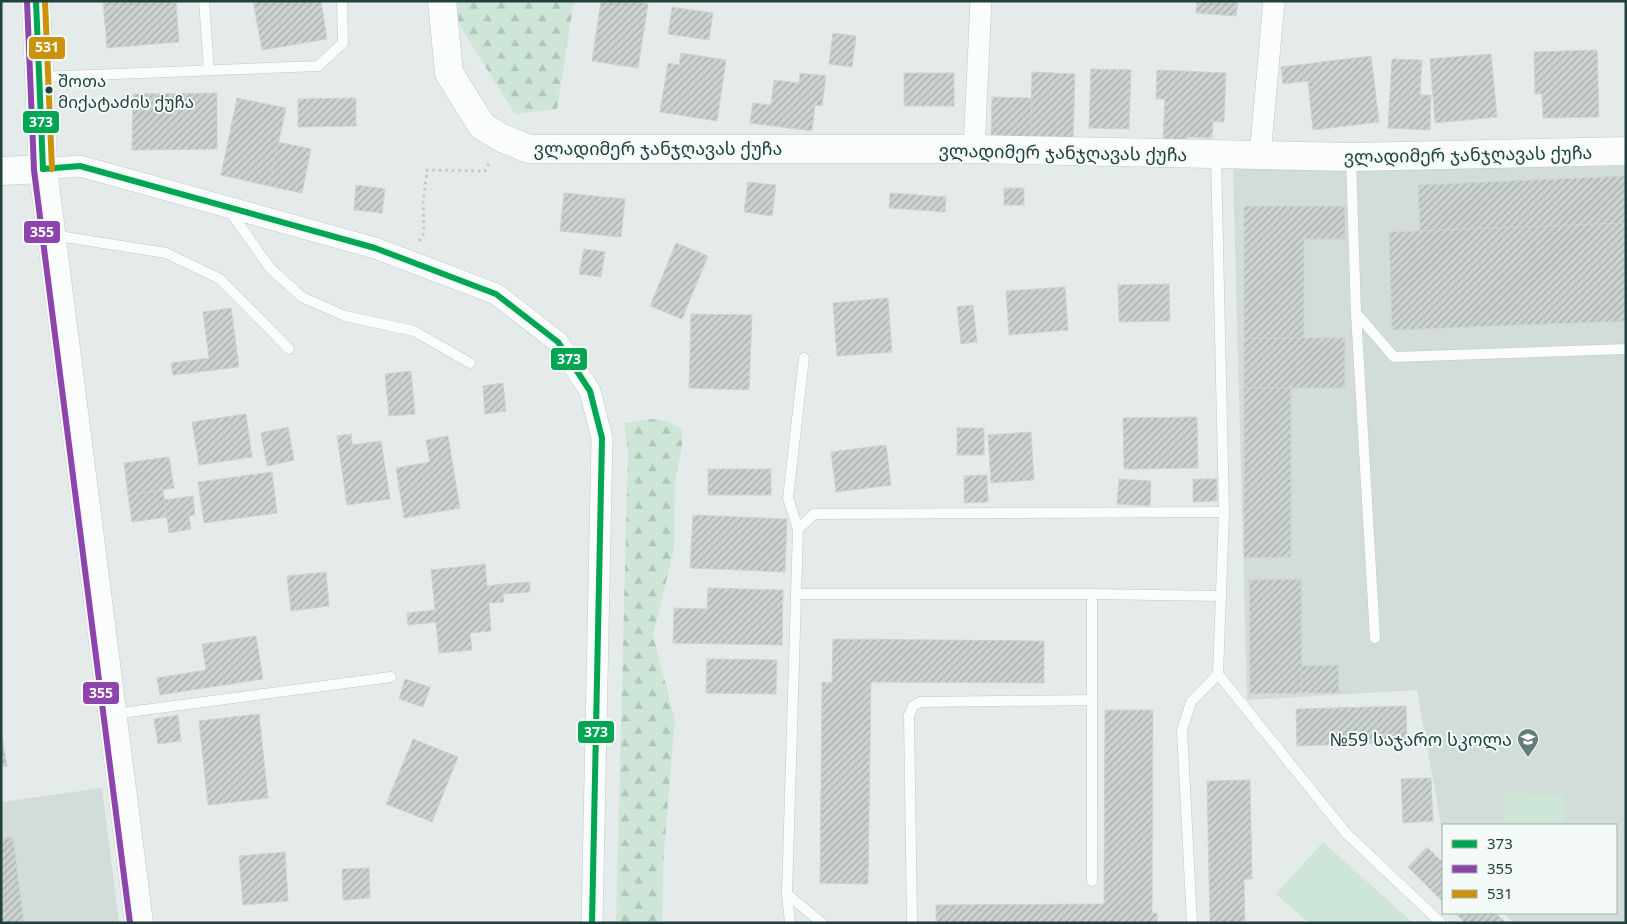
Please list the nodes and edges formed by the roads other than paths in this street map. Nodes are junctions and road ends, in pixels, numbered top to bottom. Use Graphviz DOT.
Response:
graph roads {
  1 [pos="36,1"];
  2 [pos="204,1"];
  3 [pos="342,1"];
  4 [pos="442,1"];
  5 [pos="981,1"];
  6 [pos="1274,1"];
  7 [pos="209,70"];
  8 [pos="40,77"];
  9 [pos="974,149"];
  10 [pos="1626,151"];
  11 [pos="1216,155"];
  12 [pos="1260,156"];
  13 [pos="1351,157"];
  14 [pos="43,169"];
  15 [pos="1,171"];
  16 [pos="227,207"];
  17 [pos="51,235"];
  18 [pos="1356,313"];
  19 [pos="289,349"];
  20 [pos="1626,349"];
  21 [pos="804,358"];
  22 [pos="470,363"];
  23 [pos="1224,512"];
  24 [pos="798,529"];
  25 [pos="796,594"];
  26 [pos="1092,594"];
  27 [pos="1221,596"];
  28 [pos="1375,638"];
  29 [pos="1218,674"];
  30 [pos="391,677"];
  31 [pos="1092,700"];
  32 [pos="112,714"];
  33 [pos="1092,881"];
  34 [pos="787,894"];
  35 [pos="139,923"];
  36 [pos="592,923"];
  37 [pos="790,923"];
  38 [pos="822,923"];
  39 [pos="912,923"];
  40 [pos="1192,923"];
  41 [pos="1441,923"];
  1 -- 8 [label="street"];
  2 -- 7 [label="lane"];
  3 -- 7 [label="lane"];
  4 -- 9 [label="street, ვლადიმერ ჯანჯღავას ქუჩა"];
  5 -- 9 [label="street"];
  6 -- 12 [label="street"];
  7 -- 8 [label="lane"];
  8 -- 14 [label="street"];
  9 -- 11 [label="street, ვლადიმერ ჯანჯღავას ქუჩა"];
  10 -- 13 [label="street, ვლადიმერ ჯანჯღავას ქუჩა"];
  11 -- 12 [label="street, ვლადიმერ ჯანჯღავას ქუჩა"];
  11 -- 23 [label="lane"];
  12 -- 13 [label="street, ვლადიმერ ჯანჯღავას ქუჩა"];
  13 -- 18 [label="lane"];
  14 -- 15 [label="street"];
  14 -- 16 [label="street"];
  14 -- 17 [label="street"];
  16 -- 22 [label="lane"];
  16 -- 36 [label="street"];
  17 -- 19 [label="lane"];
  17 -- 32 [label="street"];
  18 -- 20 [label="lane"];
  18 -- 28 [label="lane"];
  21 -- 24 [label="lane"];
  23 -- 24 [label="lane"];
  23 -- 27 [label="lane"];
  24 -- 25 [label="lane"];
  25 -- 26 [label="lane"];
  25 -- 34 [label="lane"];
  26 -- 27 [label="lane"];
  26 -- 31 [label="lane"];
  27 -- 29 [label="lane"];
  29 -- 40 [label="lane"];
  29 -- 41 [label="lane"];
  30 -- 32 [label="lane"];
  31 -- 33 [label="lane"];
  31 -- 39 [label="lane"];
  32 -- 35 [label="street"];
  34 -- 37 [label="lane"];
  34 -- 38 [label="lane"];
}
